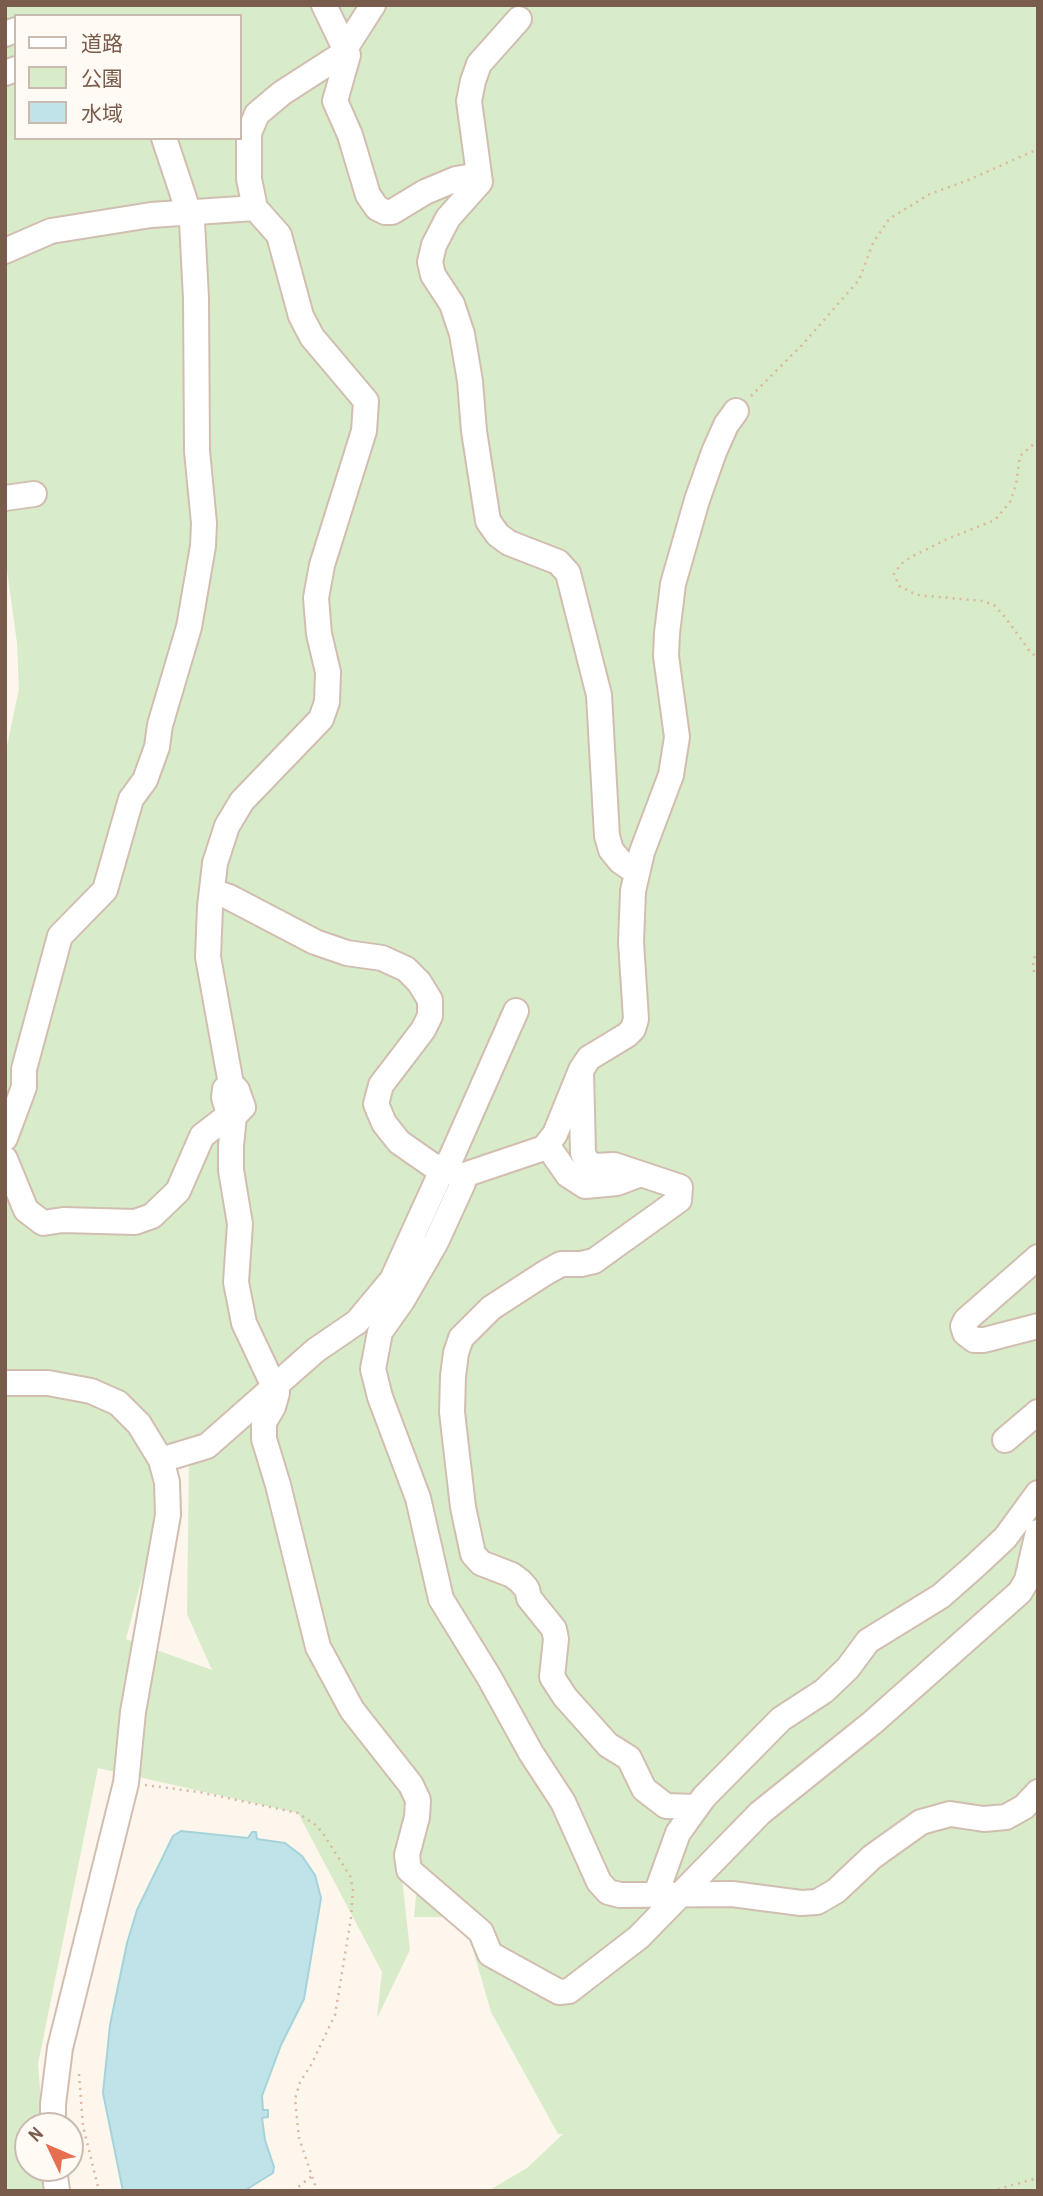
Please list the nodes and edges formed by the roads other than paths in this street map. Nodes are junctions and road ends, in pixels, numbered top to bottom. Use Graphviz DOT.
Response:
graph roads {
  1 [pos="324,5"];
  2 [pos="373,5"];
  3 [pos="519,19"];
  4 [pos="345,49"];
  5 [pos="165,140"];
  6 [pos="479,175"];
  7 [pos="255,208"];
  8 [pos="189,212"];
  9 [pos="5,251"];
  10 [pos="736,411"];
  11 [pos="34,494"];
  12 [pos="5,498"];
  13 [pos="636,872"];
  14 [pos="212,891"];
  15 [pos="516,1011"];
  16 [pos="581,1070"];
  17 [pos="232,1115"];
  18 [pos="5,1138"];
  19 [pos="547,1145"];
  20 [pos="5,1159"];
  21 [pos="452,1172"];
  22 [pos="641,1174"];
  23 [pos="1038,1257"];
  24 [pos="1038,1326"];
  25 [pos="5,1383"];
  26 [pos="274,1387"];
  27 [pos="1038,1412"];
  28 [pos="1005,1440"];
  29 [pos="161,1461"];
  30 [pos="1038,1493"];
  31 [pos="1038,1532"];
  32 [pos="1038,1793"];
  33 [pos="696,1807"];
  34 [pos="668,1893"];
  35 [pos="53,2112"];
  1 -- 4 [label="street"];
  2 -- 4 [label="street"];
  3 -- 6 [label="street"];
  4 -- 6 [label="street"];
  4 -- 7 [label="street"];
  5 -- 8 [label="street"];
  6 -- 13 [label="street"];
  7 -- 8 [label="street"];
  7 -- 14 [label="street"];
  8 -- 9 [label="street"];
  8 -- 18 [label="street"];
  10 -- 13 [label="street"];
  11 -- 12 [label="street"];
  13 -- 16 [label="street"];
  14 -- 17 [label="street"];
  14 -- 21 [label="street"];
  15 -- 21 [label="street"];
  16 -- 19 [label="street"];
  16 -- 22 [label="street"];
  17 -- 20 [label="street"];
  17 -- 26 [label="street"];
  19 -- 21 [label="street"];
  19 -- 22 [label="street"];
  21 -- 26 [label="street"];
  21 -- 34 [label="street"];
  22 -- 33 [label="street"];
  23 -- 24 [label="street"];
  25 -- 29 [label="street"];
  26 -- 29 [label="street"];
  26 -- 34 [label="street"];
  27 -- 28 [label="street"];
  29 -- 35 [label="street"];
  30 -- 33 [label="street"];
  31 -- 34 [label="street"];
  32 -- 34 [label="street"];
  33 -- 34 [label="street"];
}
